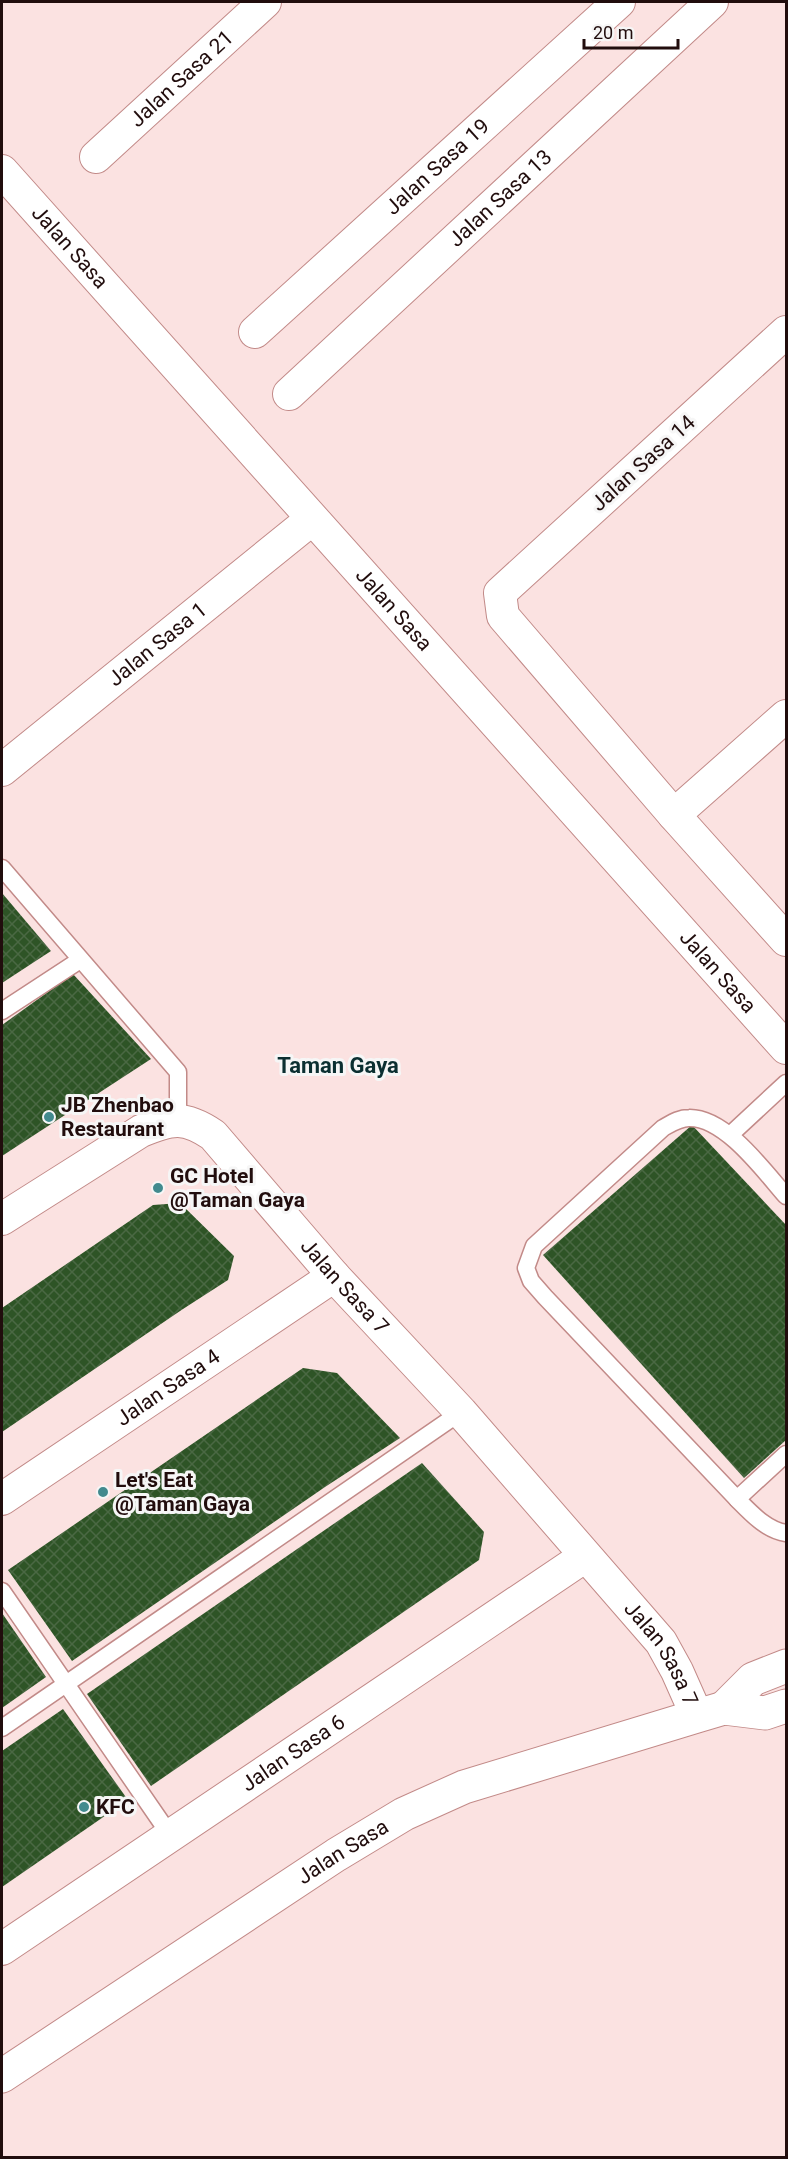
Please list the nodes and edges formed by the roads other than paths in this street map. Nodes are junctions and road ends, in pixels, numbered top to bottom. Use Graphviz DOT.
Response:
graph roads {
  1 [pos="266,2"];
  2 [pos="619,2"];
  3 [pos="712,2"];
  4 [pos="96,157"];
  5 [pos="2,171"];
  6 [pos="255,332"];
  7 [pos="786,332"];
  8 [pos="289,394"];
  9 [pos="312,519"];
  10 [pos="786,716"];
  11 [pos="2,770"];
  12 [pos="674,815"];
  13 [pos="2,868"];
  14 [pos="786,940"];
  15 [pos="80,960"];
  16 [pos="2,1011"];
  17 [pos="786,1048"];
  18 [pos="786,1083"];
  19 [pos="178,1121"];
  20 [pos="730,1135"];
  21 [pos="786,1196"];
  22 [pos="2,1219"];
  23 [pos="334,1276"];
  24 [pos="461,1412"];
  25 [pos="786,1454"];
  26 [pos="2,1499"];
  27 [pos="737,1500"];
  28 [pos="786,1533"];
  29 [pos="584,1557"];
  30 [pos="2,1591"];
  31 [pos="786,1666"];
  32 [pos="67,1684"];
  33 [pos="786,1706"];
  34 [pos="710,1712"];
  35 [pos="2,1728"];
  36 [pos="170,1834"];
  37 [pos="2,1949"];
  38 [pos="2,2076"];
  1 -- 4 [label="street, Jalan Sasa 21"];
  2 -- 6 [label="street, Jalan Sasa 19"];
  3 -- 8 [label="street, Jalan Sasa 13"];
  5 -- 9 [label="street, Jalan Sasa"];
  7 -- 12 [label="street, Jalan Sasa 14"];
  9 -- 11 [label="street, Jalan Sasa 1"];
  9 -- 17 [label="street, Jalan Sasa"];
  10 -- 12 [label="street"];
  12 -- 14 [label="street"];
  13 -- 15 [label="lane"];
  15 -- 16 [label="lane"];
  15 -- 19 [label="lane"];
  18 -- 20 [label="lane"];
  19 -- 22 [label="street"];
  19 -- 23 [label="street, Jalan Sasa 7"];
  20 -- 21 [label="lane"];
  20 -- 27 [label="lane"];
  23 -- 24 [label="street, Jalan Sasa 7"];
  23 -- 26 [label="street, Jalan Sasa 4"];
  24 -- 29 [label="street, Jalan Sasa 7"];
  24 -- 32 [label="lane"];
  25 -- 27 [label="lane"];
  27 -- 28 [label="lane"];
  29 -- 34 [label="street, Jalan Sasa 7"];
  29 -- 36 [label="street, Jalan Sasa 6"];
  30 -- 32 [label="lane"];
  31 -- 34 [label="street, Jalan Sasa"];
  32 -- 35 [label="lane"];
  32 -- 36 [label="lane"];
  33 -- 34 [label="street, Jalan Sasa"];
  34 -- 38 [label="street, Jalan Sasa"];
  36 -- 37 [label="street, Jalan Sasa 6"];
}
